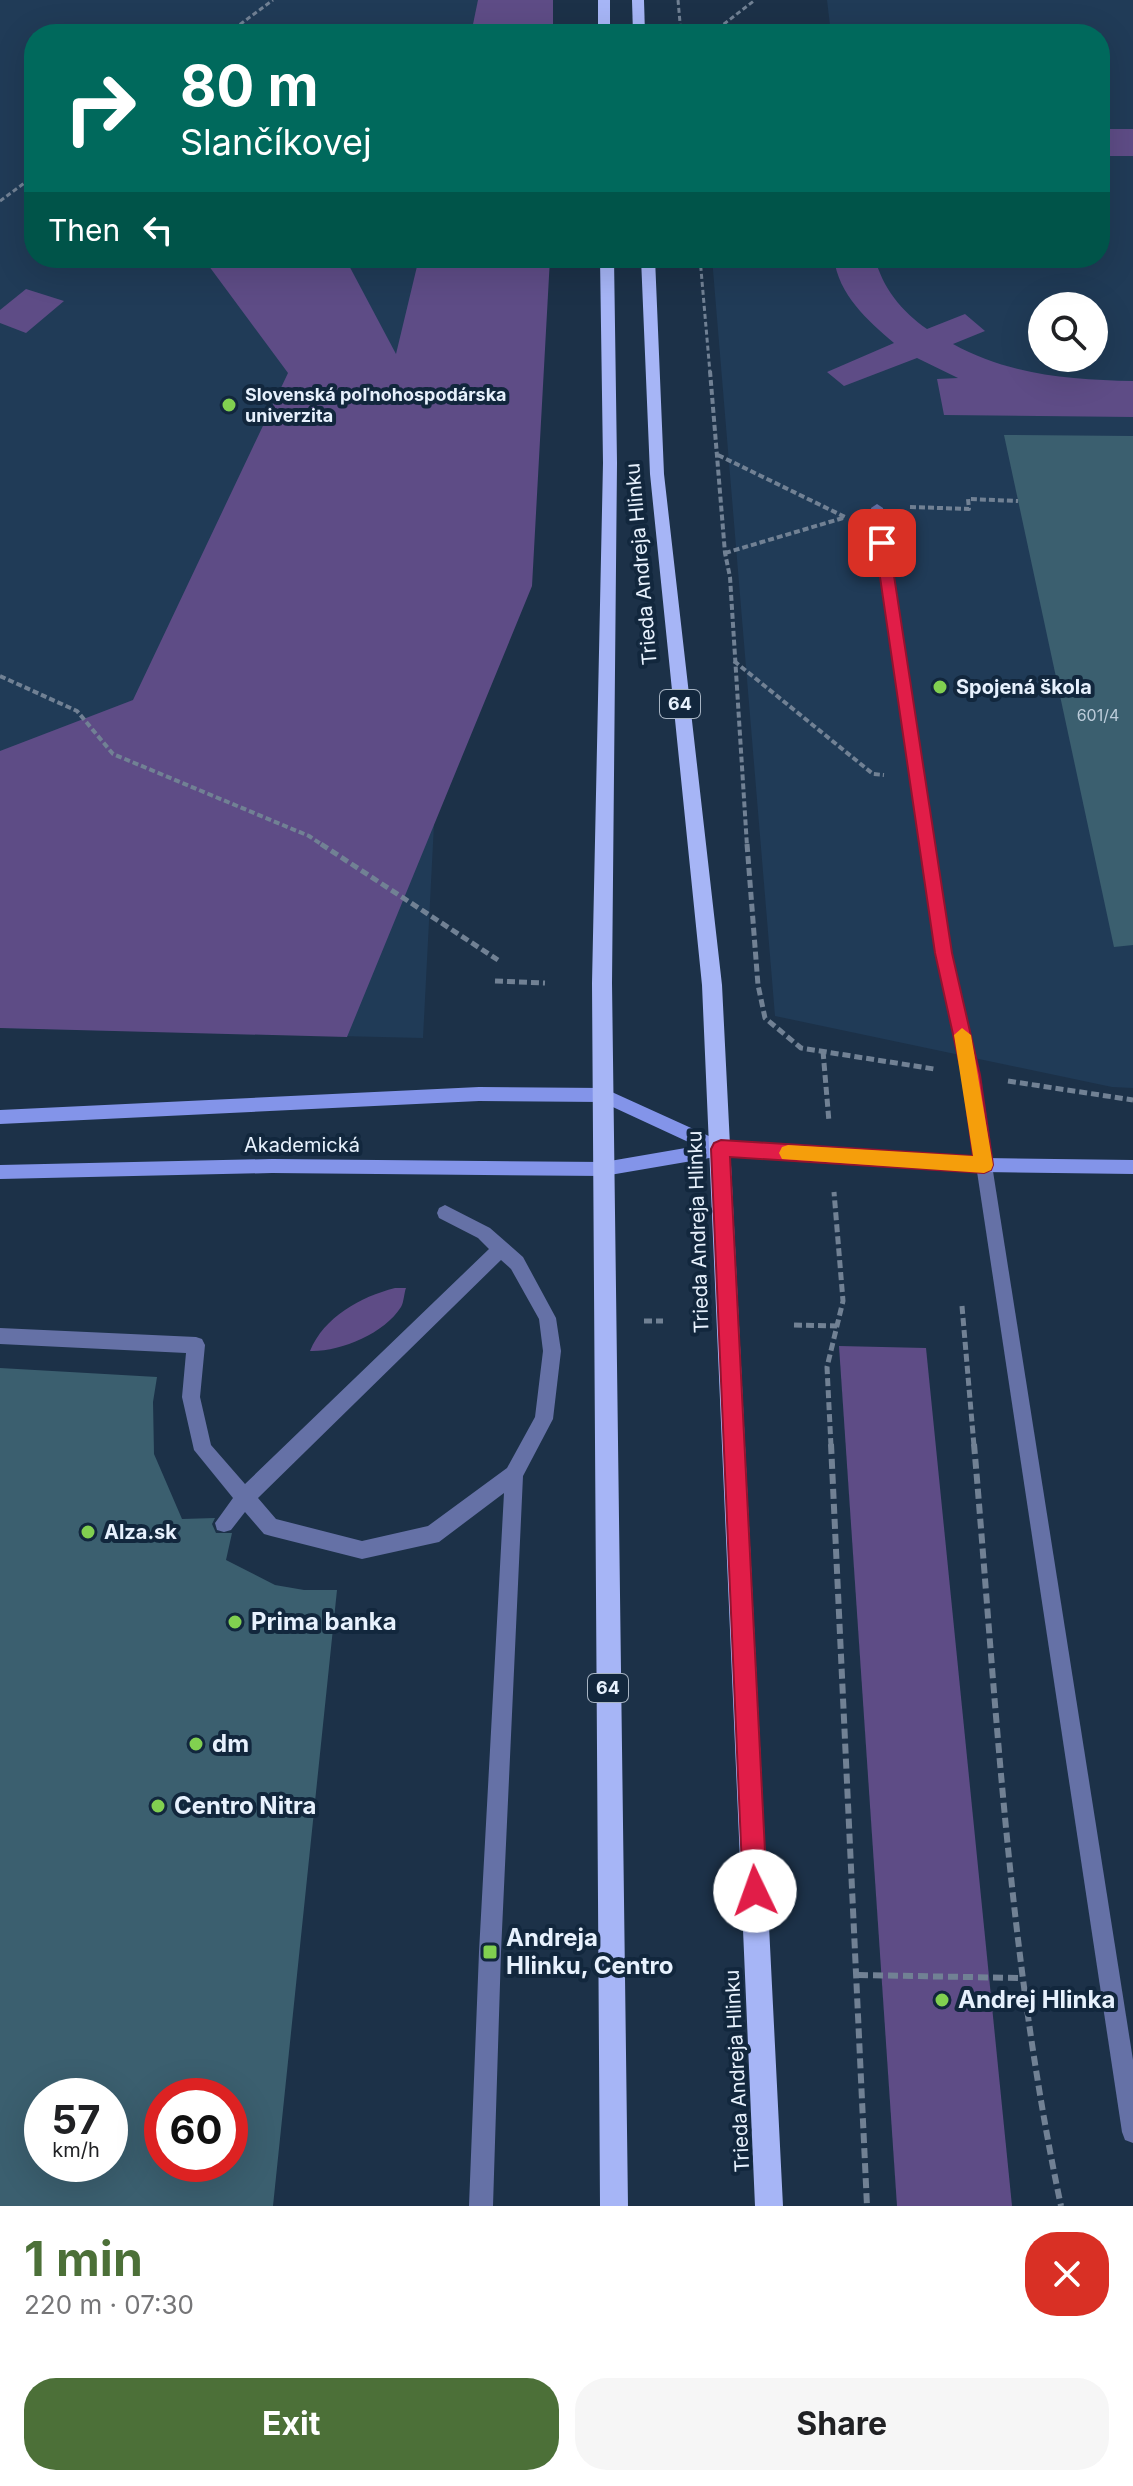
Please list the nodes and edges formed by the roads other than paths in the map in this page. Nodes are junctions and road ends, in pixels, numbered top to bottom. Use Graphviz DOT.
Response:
graph roads {
  1 [pos="604,0"];
  2 [pos="638,0"];
  3 [pos="604,24"];
  4 [pos="639,24"];
  5 [pos="607,268"];
  6 [pos="648,268"];
  7 [pos="878,511"];
  8 [pos="603,1095"];
  9 [pos="0,1117"];
  10 [pos="721,1149"];
  11 [pos="984,1165"];
  12 [pos="1133,1167"];
  13 [pos="604,1169"];
  14 [pos="0,1172"];
  15 [pos="445,1213"];
  16 [pos="502,1248"];
  17 [pos="0,1336"];
  18 [pos="514,1474"];
  19 [pos="245,1497"];
  20 [pos="224,1523"];
  21 [pos="1133,2132"];
  22 [pos="481,2206"];
  23 [pos="614,2206"];
  24 [pos="769,2206"];
  1 -- 3 [label="main road"];
  2 -- 4 [label="main road"];
  5 -- 8 [label="main road, Trieda Andreja Hlinku / 64"];
  6 -- 10 [label="main road, Trieda Andreja Hlinku / 64"];
  7 -- 11 [label="street"];
  8 -- 9 [label="street, Akademická"];
  8 -- 10 [label="street"];
  8 -- 13 [label="main road, Trieda Andreja Hlinku / 64"];
  10 -- 11 [label="street"];
  10 -- 13 [label="street, Akademická"];
  10 -- 24 [label="main road, Trieda Andreja Hlinku / 64"];
  11 -- 12 [label="street"];
  11 -- 21 [label="street"];
  13 -- 14 [label="street, Akademická"];
  13 -- 23 [label="main road, Trieda Andreja Hlinku / 64"];
  15 -- 16 [label="street"];
  16 -- 18 [label="street"];
  16 -- 19 [label="street"];
  17 -- 19 [label="street"];
  18 -- 19 [label="street"];
  18 -- 22 [label="street"];
  19 -- 20 [label="street"];
}
